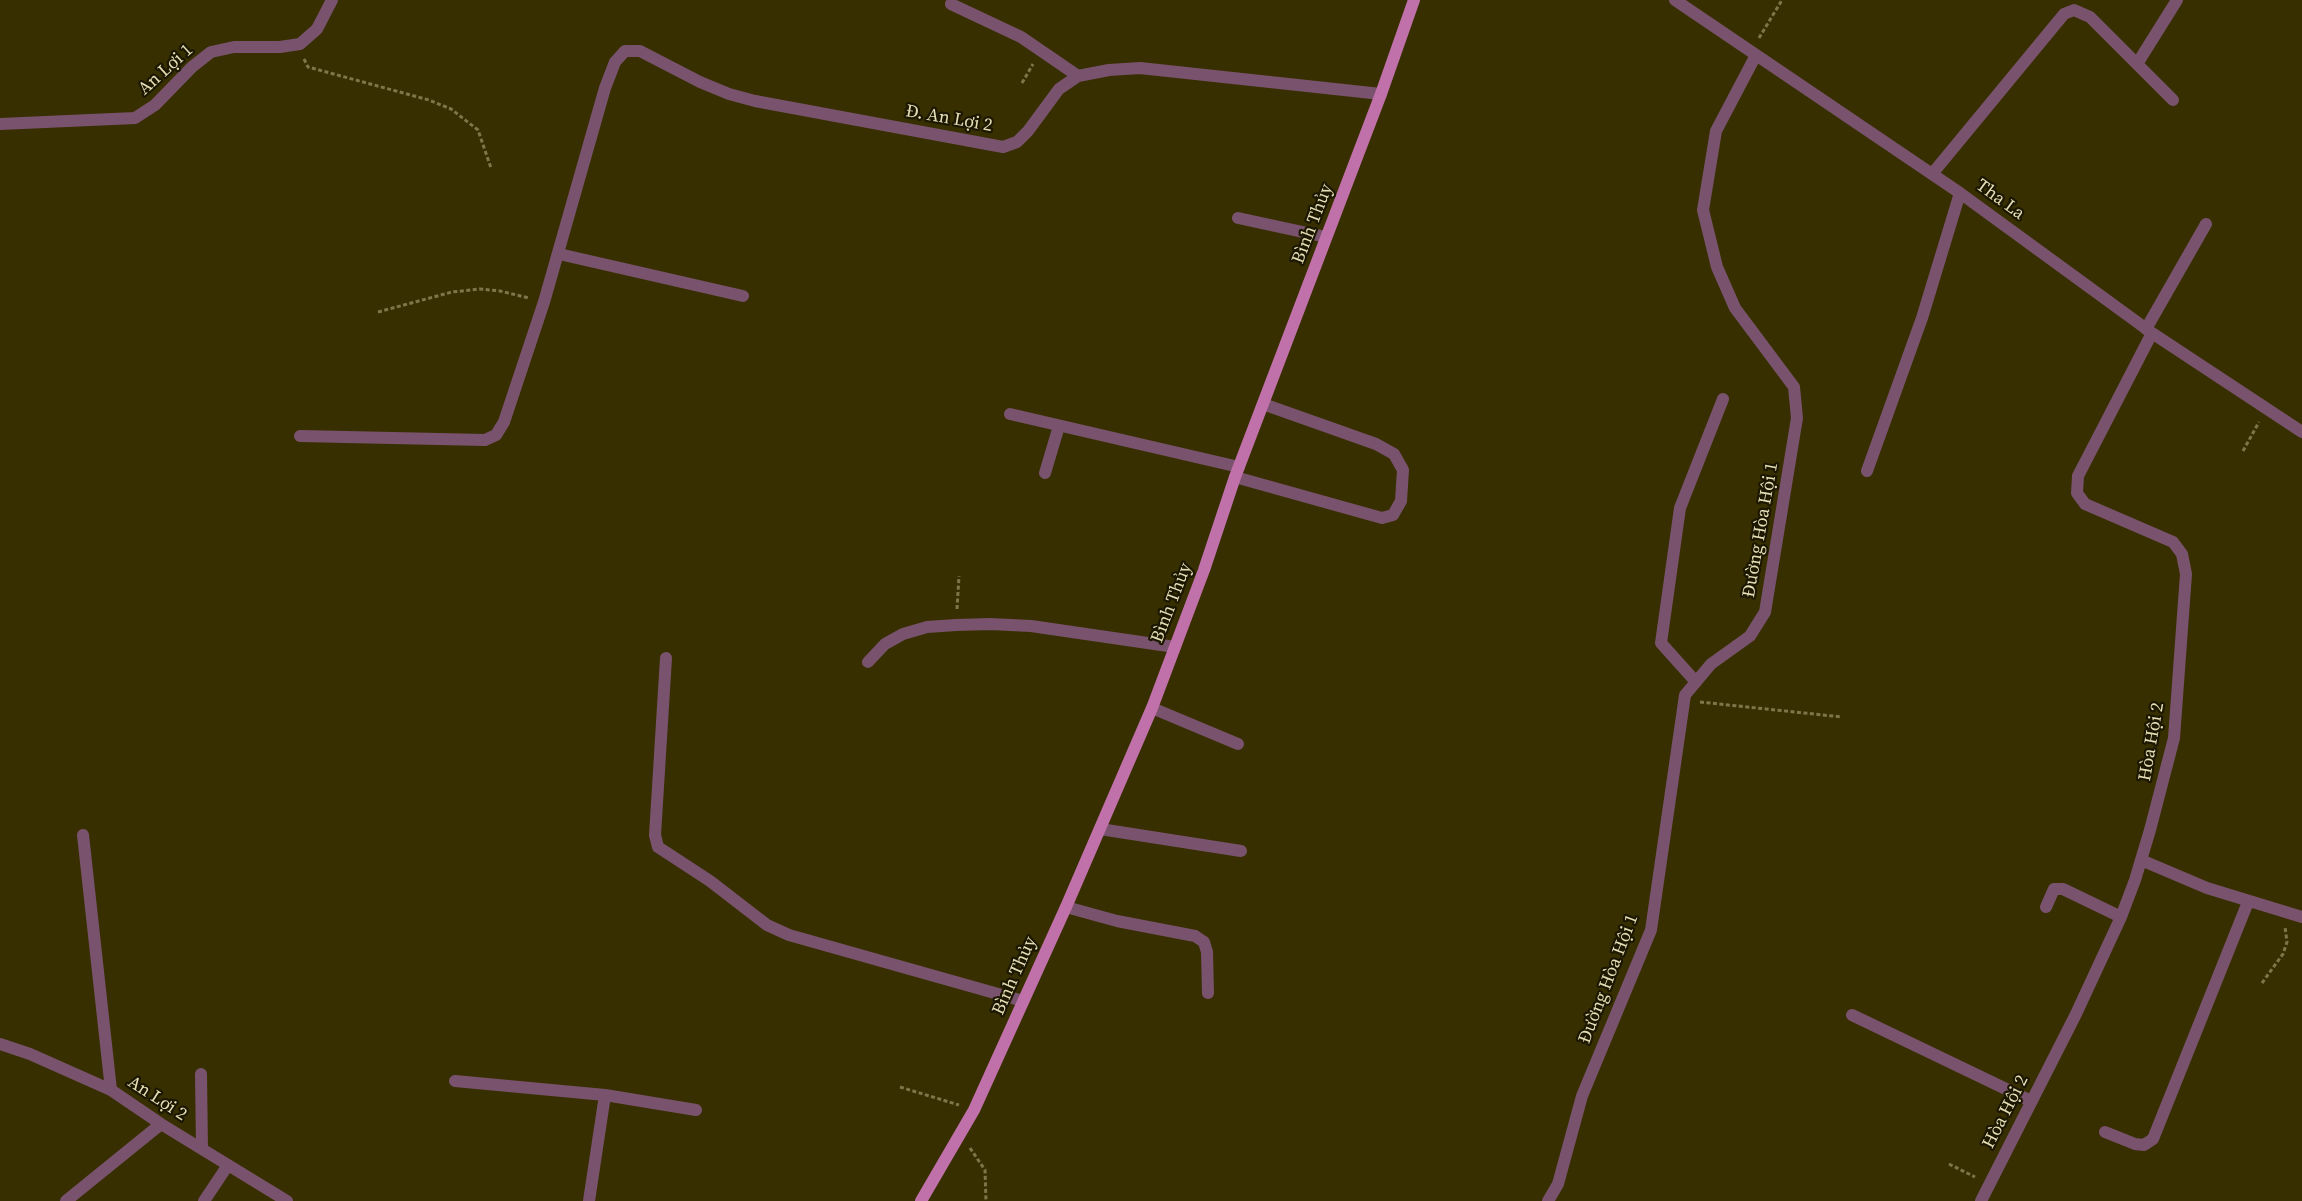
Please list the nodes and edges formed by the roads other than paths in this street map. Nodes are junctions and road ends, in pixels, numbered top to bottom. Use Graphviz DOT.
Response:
graph roads {
  1 [pos="332,0"];
  2 [pos="1414,0"];
  3 [pos="1675,0"];
  4 [pos="2177,0"];
  5 [pos="951,4"];
  6 [pos="1753,53"];
  7 [pos="2137,64"];
  8 [pos="1078,76"];
  9 [pos="1381,94"];
  10 [pos="2173,100"];
  11 [pos="0,124"];
  12 [pos="1932,174"];
  13 [pos="1960,193"];
  14 [pos="1238,218"];
  15 [pos="2206,224"];
  16 [pos="1326,237"];
  17 [pos="559,254"];
  18 [pos="743,296"];
  19 [pos="2149,331"];
  20 [pos="1723,399"];
  21 [pos="1263,404"];
  22 [pos="1010,414"];
  23 [pos="1059,426"];
  24 [pos="2302,432"];
  25 [pos="300,436"];
  26 [pos="1867,471"];
  27 [pos="1237,472"];
  28 [pos="1045,473"];
  29 [pos="1175,647"];
  30 [pos="666,658"];
  31 [pos="868,662"];
  32 [pos="1696,682"];
  33 [pos="1152,708"];
  34 [pos="1238,744"];
  35 [pos="1100,829"];
  36 [pos="83,835"];
  37 [pos="1241,851"];
  38 [pos="2141,860"];
  39 [pos="2248,902"];
  40 [pos="1066,907"];
  41 [pos="2046,907"];
  42 [pos="2121,917"];
  43 [pos="2302,917"];
  44 [pos="1208,993"];
  45 [pos="1023,1002"];
  46 [pos="1852,1015"];
  47 [pos="0,1044"];
  48 [pos="201,1074"];
  49 [pos="455,1081"];
  50 [pos="111,1090"];
  51 [pos="604,1095"];
  52 [pos="2032,1100"];
  53 [pos="696,1110"];
  54 [pos="161,1124"];
  55 [pos="2105,1132"];
  56 [pos="202,1149"];
  57 [pos="228,1165"];
  58 [pos="66,1201"];
  59 [pos="204,1201"];
  60 [pos="287,1201"];
  61 [pos="589,1201"];
  62 [pos="921,1201"];
  63 [pos="1548,1201"];
  64 [pos="1980,1201"];
  1 -- 11 [label="street, An Lợi 1"];
  2 -- 9 [label="main road, Bình Thủy"];
  3 -- 6 [label="street, Tha La"];
  4 -- 7 [label="street"];
  5 -- 8 [label="street"];
  6 -- 12 [label="street, Tha La"];
  6 -- 32 [label="street, Đường Hòa Hội 1"];
  7 -- 10 [label="street"];
  7 -- 12 [label="street"];
  8 -- 9 [label="street, Đ. An Lợi 2"];
  8 -- 17 [label="street, Đ. An Lợi 2"];
  9 -- 16 [label="main road, Bình Thủy"];
  12 -- 13 [label="street, Tha La"];
  13 -- 19 [label="street, Tha La"];
  13 -- 26 [label="street"];
  14 -- 16 [label="street"];
  15 -- 19 [label="street, Hòa Hội 2"];
  16 -- 21 [label="main road, Bình Thủy"];
  17 -- 18 [label="street"];
  17 -- 25 [label="street"];
  19 -- 24 [label="street, Tha La"];
  19 -- 38 [label="street, Hòa Hội 2"];
  20 -- 32 [label="street"];
  21 -- 27 [label="main road, Bình Thủy"];
  21 -- 27 [label="street"];
  22 -- 23 [label="street"];
  23 -- 27 [label="street"];
  23 -- 28 [label="street"];
  27 -- 29 [label="main road, Bình Thủy"];
  29 -- 31 [label="street"];
  29 -- 33 [label="main road, Bình Thủy"];
  30 -- 45 [label="street"];
  32 -- 63 [label="street, Đường Hòa Hội 1"];
  33 -- 34 [label="street"];
  33 -- 35 [label="main road, Bình Thủy"];
  35 -- 37 [label="street"];
  35 -- 40 [label="main road, Bình Thủy"];
  36 -- 50 [label="street"];
  38 -- 39 [label="street"];
  38 -- 42 [label="street, Hòa Hội 2"];
  39 -- 43 [label="street"];
  39 -- 55 [label="street"];
  40 -- 44 [label="street"];
  40 -- 45 [label="main road, Bình Thủy"];
  41 -- 42 [label="street"];
  42 -- 52 [label="street, Hòa Hội 2"];
  45 -- 62 [label="main road, Bình Thủy"];
  46 -- 52 [label="street"];
  47 -- 50 [label="street, An Lợi 2"];
  48 -- 56 [label="street"];
  49 -- 51 [label="street"];
  50 -- 54 [label="street, An Lợi 2"];
  51 -- 53 [label="street"];
  51 -- 61 [label="street"];
  52 -- 64 [label="street, Hòa Hội 2"];
  54 -- 56 [label="street, An Lợi 2"];
  54 -- 58 [label="street"];
  56 -- 57 [label="street, An Lợi 2"];
  57 -- 59 [label="street"];
  57 -- 60 [label="street, An Lợi 2"];
}
